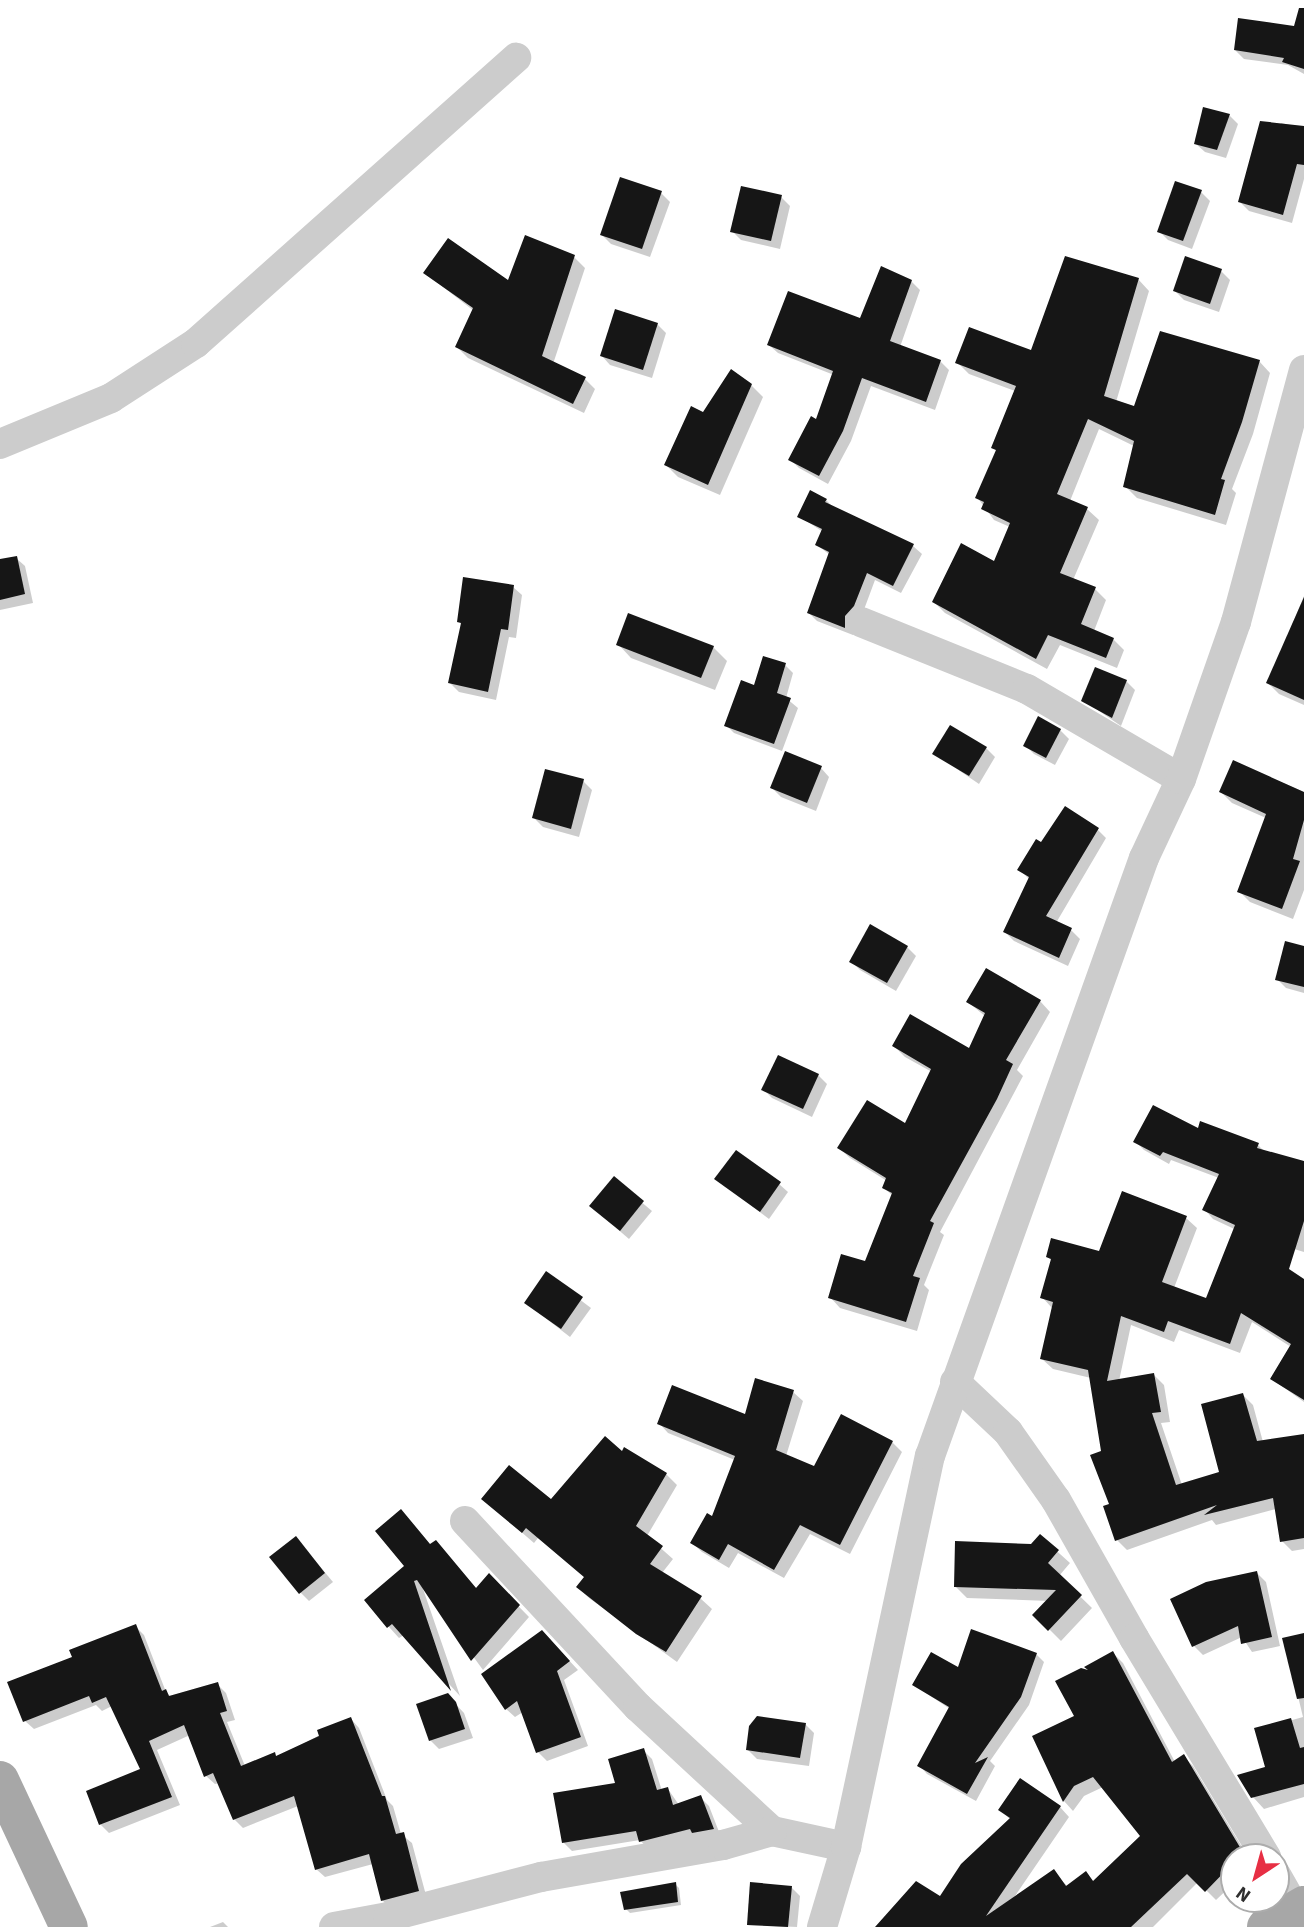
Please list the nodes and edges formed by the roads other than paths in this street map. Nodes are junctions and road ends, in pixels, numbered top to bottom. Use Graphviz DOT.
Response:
graph roads {
  1 [pos="516,58"];
  2 [pos="1304,370"];
  3 [pos="0,444"];
  4 [pos="861,622"];
  5 [pos="1181,779"];
  6 [pos="955,1382"];
  7 [pos="465,1521"];
  8 [pos="0,1780"];
  9 [pos="772,1831"];
  10 [pos="1258,1843"];
  11 [pos="846,1847"];
  12 [pos="69,1927"];
  13 [pos="334,1927"];
  14 [pos="822,1927"];
  1 -- 3 [label="street"];
  2 -- 5 [label="street"];
  4 -- 5 [label="street"];
  5 -- 6 [label="street"];
  6 -- 10 [label="street"];
  6 -- 11 [label="street"];
  7 -- 9 [label="street"];
  8 -- 12 [label="main road"];
  9 -- 11 [label="street"];
  9 -- 13 [label="street"];
  11 -- 14 [label="street"];
}
